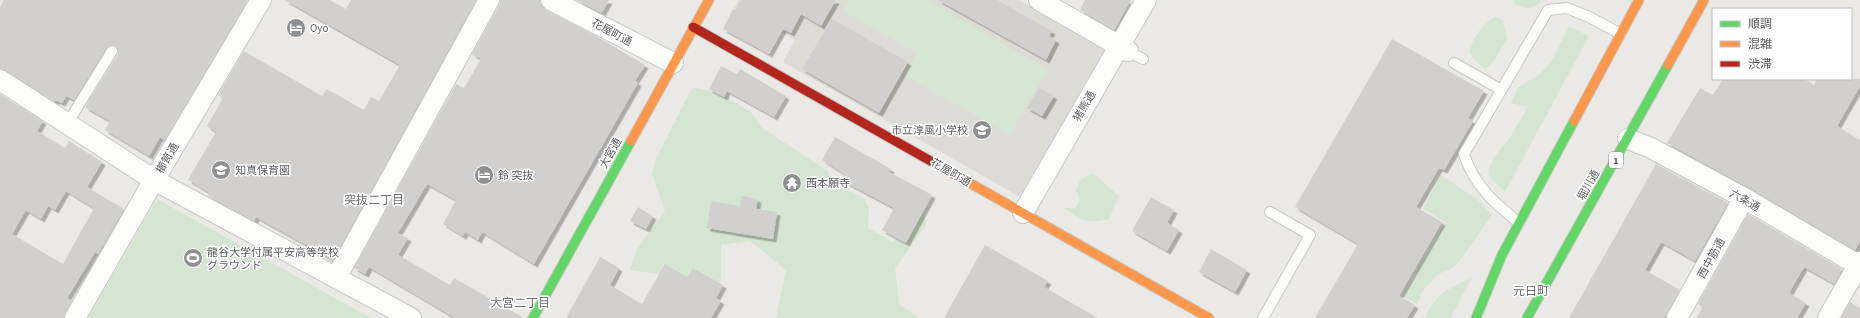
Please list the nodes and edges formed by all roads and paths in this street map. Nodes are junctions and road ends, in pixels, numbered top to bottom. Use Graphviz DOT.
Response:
graph roads {
  1 [pos="261,0"];
  2 [pos="489,0"];
  3 [pos="551,0"];
  4 [pos="709,0"];
  5 [pos="1040,0"];
  6 [pos="1146,0"];
  7 [pos="1639,0"];
  8 [pos="1704,0"];
  9 [pos="693,27"];
  10 [pos="1621,34"];
  11 [pos="112,51"];
  12 [pos="1132,53"];
  13 [pos="673,63"];
  14 [pos="1454,63"];
  15 [pos="0,80"];
  16 [pos="1500,89"];
  17 [pos="67,124"];
  18 [pos="1628,139"];
  19 [pos="154,180"];
  20 [pos="1744,198"];
  21 [pos="1270,212"];
  22 [pos="1023,213"];
  23 [pos="1519,224"];
  24 [pos="1859,264"];
  25 [pos="336,278"];
  26 [pos="74,318"];
  27 [pos="411,318"];
  28 [pos="533,318"];
  29 [pos="1209,318"];
  30 [pos="1263,318"];
  31 [pos="1476,318"];
  32 [pos="1527,318"];
  33 [pos="1678,318"];
  34 [pos="1828,318"];
  1 -- 19 [label="street, 櫛笥通"];
  2 -- 25 [label="street"];
  3 -- 13 [label="street, 花屋町通"];
  4 -- 9 [label="main road, 大宮通"];
  5 -- 12 [label="street"];
  6 -- 12 [label="street, 猪熊通"];
  7 -- 10 [label="main road"];
  8 -- 18 [label="main road, 堀川通 / 1"];
  9 -- 13 [label="main road, 大宮通"];
  9 -- 22 [label="main road, 花屋町通"];
  10 -- 16 [label="lane"];
  10 -- 23 [label="main road"];
  11 -- 17 [label="lane"];
  12 -- 22 [label="street, 猪熊通"];
  13 -- 28 [label="main road, 大宮通"];
  14 -- 16 [label="lane"];
  15 -- 17 [label="street"];
  16 -- 23 [label="lane"];
  17 -- 19 [label="street"];
  18 -- 20 [label="street, 六条通"];
  18 -- 32 [label="main road, 堀川通 / 1"];
  19 -- 25 [label="street"];
  19 -- 26 [label="street, 櫛笥通"];
  20 -- 24 [label="street, 六条通"];
  20 -- 33 [label="street, 西中筋通"];
  21 -- 30 [label="lane"];
  22 -- 29 [label="main road, 花屋町通"];
  23 -- 31 [label="main road"];
  24 -- 34 [label="street"];
  25 -- 27 [label="street"];
}
